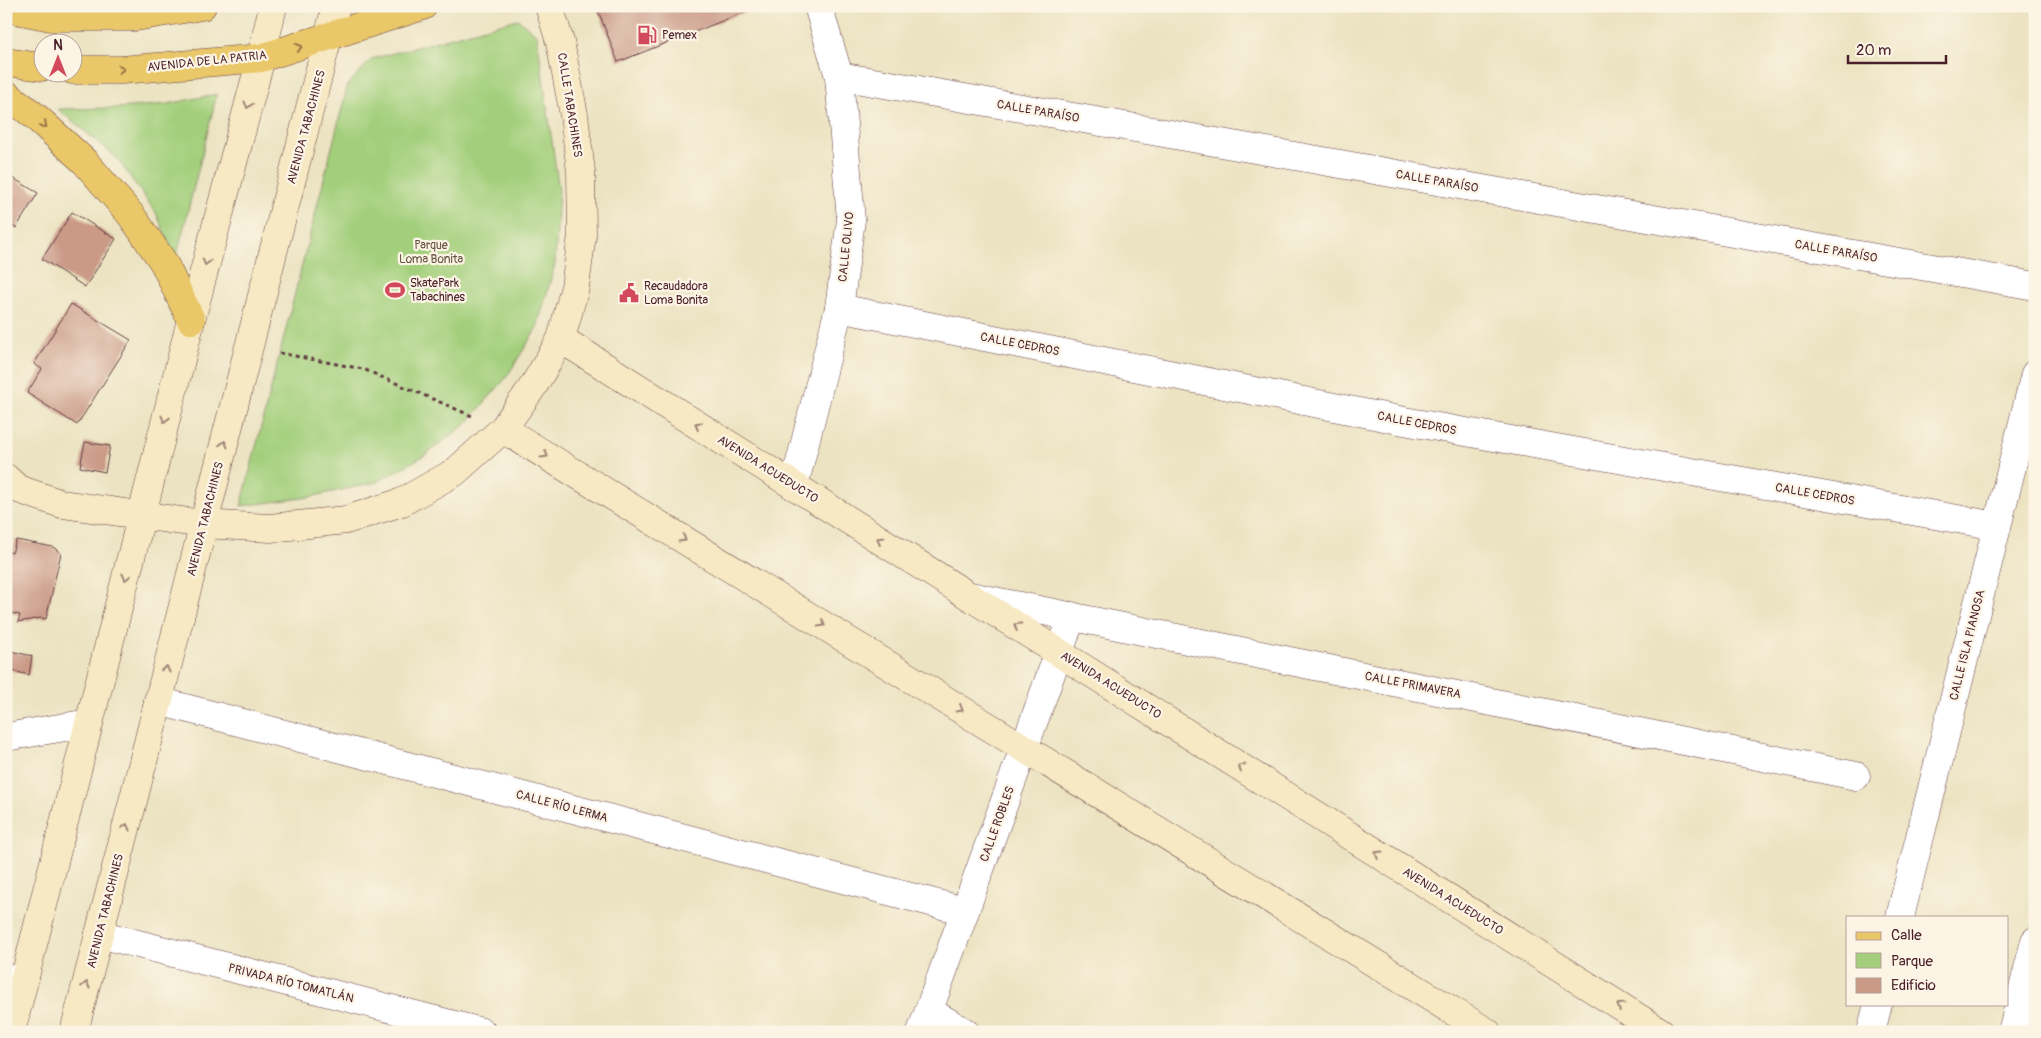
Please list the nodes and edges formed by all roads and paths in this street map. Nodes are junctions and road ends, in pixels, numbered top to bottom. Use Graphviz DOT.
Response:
graph roads {
  1 [pos="202,6"];
  2 [pos="273,6"];
  3 [pos="336,6"];
  4 [pos="423,6"];
  5 [pos="549,6"];
  6 [pos="818,6"];
  7 [pos="6,8"];
  8 [pos="330,38"];
  9 [pos="261,58"];
  10 [pos="6,62"];
  11 [pos="32,66"];
  12 [pos="82,70"];
  13 [pos="839,76"];
  14 [pos="6,94"];
  15 [pos="2035,286"];
  16 [pos="839,308"];
  17 [pos="191,320"];
  18 [pos="561,339"];
  19 [pos="249,347"];
  20 [pos="2035,374"];
  21 [pos="503,429"];
  22 [pos="10,486"];
  23 [pos="794,486"];
  24 [pos="141,516"];
  25 [pos="203,524"];
  26 [pos="1996,526"];
  27 [pos="969,596"];
  28 [pos="1072,616"];
  29 [pos="1059,652"];
  30 [pos="158,701"];
  31 [pos="90,723"];
  32 [pos="6,738"];
  33 [pos="1024,748"];
  34 [pos="1856,776"];
  35 [pos="965,911"];
  36 [pos="1900,916"];
  37 [pos="99,934"];
  38 [pos="2035,941"];
  39 [pos="16,979"];
  40 [pos="1878,1006"];
  41 [pos="925,1022"];
  42 [pos="11,1032"];
  43 [pos="74,1032"];
  44 [pos="482,1032"];
  45 [pos="965,1032"];
  46 [pos="1487,1032"];
  47 [pos="1661,1032"];
  48 [pos="1871,1032"];
  49 [pos="2012,1032"];
  1 -- 7 [label="main road"];
  2 -- 9 [label="street"];
  3 -- 8 [label="street, AVENIDA TABACHINES"];
  4 -- 8 [label="main road, AVENIDA DE LA PATRIA"];
  5 -- 18 [label="street, CALLE TABACHINES"];
  6 -- 13 [label="street, CALLE OLIVO"];
  9 -- 8 [label="main road, AVENIDA DE LA PATRIA, one-way"];
  8 -- 19 [label="street, AVENIDA TABACHINES"];
  12 -- 9 [label="main road, AVENIDA DE LA PATRIA, one-way"];
  9 -- 17 [label="street, one-way"];
  10 -- 11 [label="main road"];
  13 -- 15 [label="street, CALLE PARAÍSO"];
  13 -- 16 [label="street, CALLE OLIVO"];
  14 -- 17 [label="main road, one-way"];
  16 -- 23 [label="street, CALLE OLIVO"];
  16 -- 26 [label="street, CALLE CEDROS"];
  17 -- 24 [label="street, one-way"];
  18 -- 21 [label="street, CALLE TABACHINES"];
  23 -- 18 [label="street, AVENIDA ACUEDUCTO, one-way"];
  19 -- 21 [label="path"];
  25 -- 19 [label="street, AVENIDA TABACHINES, one-way"];
  20 -- 26 [label="street, CALLE ISLA PIANOSA"];
  21 -- 25 [label="street, CALLE TABACHINES"];
  21 -- 33 [label="street, one-way"];
  22 -- 24 [label="street, CALLE TABACHINES"];
  27 -- 23 [label="street, AVENIDA ACUEDUCTO, one-way"];
  24 -- 25 [label="street, CALLE TABACHINES"];
  24 -- 31 [label="street, one-way"];
  30 -- 25 [label="street, AVENIDA TABACHINES, one-way"];
  26 -- 36 [label="street, CALLE ISLA PIANOSA"];
  27 -- 28 [label="street, CALLE PRIMAVERA"];
  29 -- 27 [label="street, AVENIDA ACUEDUCTO, one-way"];
  28 -- 29 [label="street, CALLE ROBLES"];
  28 -- 34 [label="street, CALLE PRIMAVERA"];
  29 -- 33 [label="street, CALLE ROBLES"];
  47 -- 29 [label="street, AVENIDA ACUEDUCTO, one-way"];
  30 -- 35 [label="street, CALLE RÍO LERMA"];
  37 -- 30 [label="street, AVENIDA TABACHINES, one-way"];
  31 -- 32 [label="street"];
  31 -- 39 [label="street"];
  33 -- 35 [label="street, CALLE ROBLES"];
  33 -- 46 [label="street"];
  35 -- 41 [label="street, CALLE ROBLES"];
  43 -- 37 [label="street, AVENIDA TABACHINES, one-way"];
  37 -- 44 [label="street, PRIVADA RÍO TOMATLÁN"];
  38 -- 49 [label="street"];
  39 -- 42 [label="street"];
  40 -- 48 [label="street"];
  41 -- 45 [label="street"];
}
